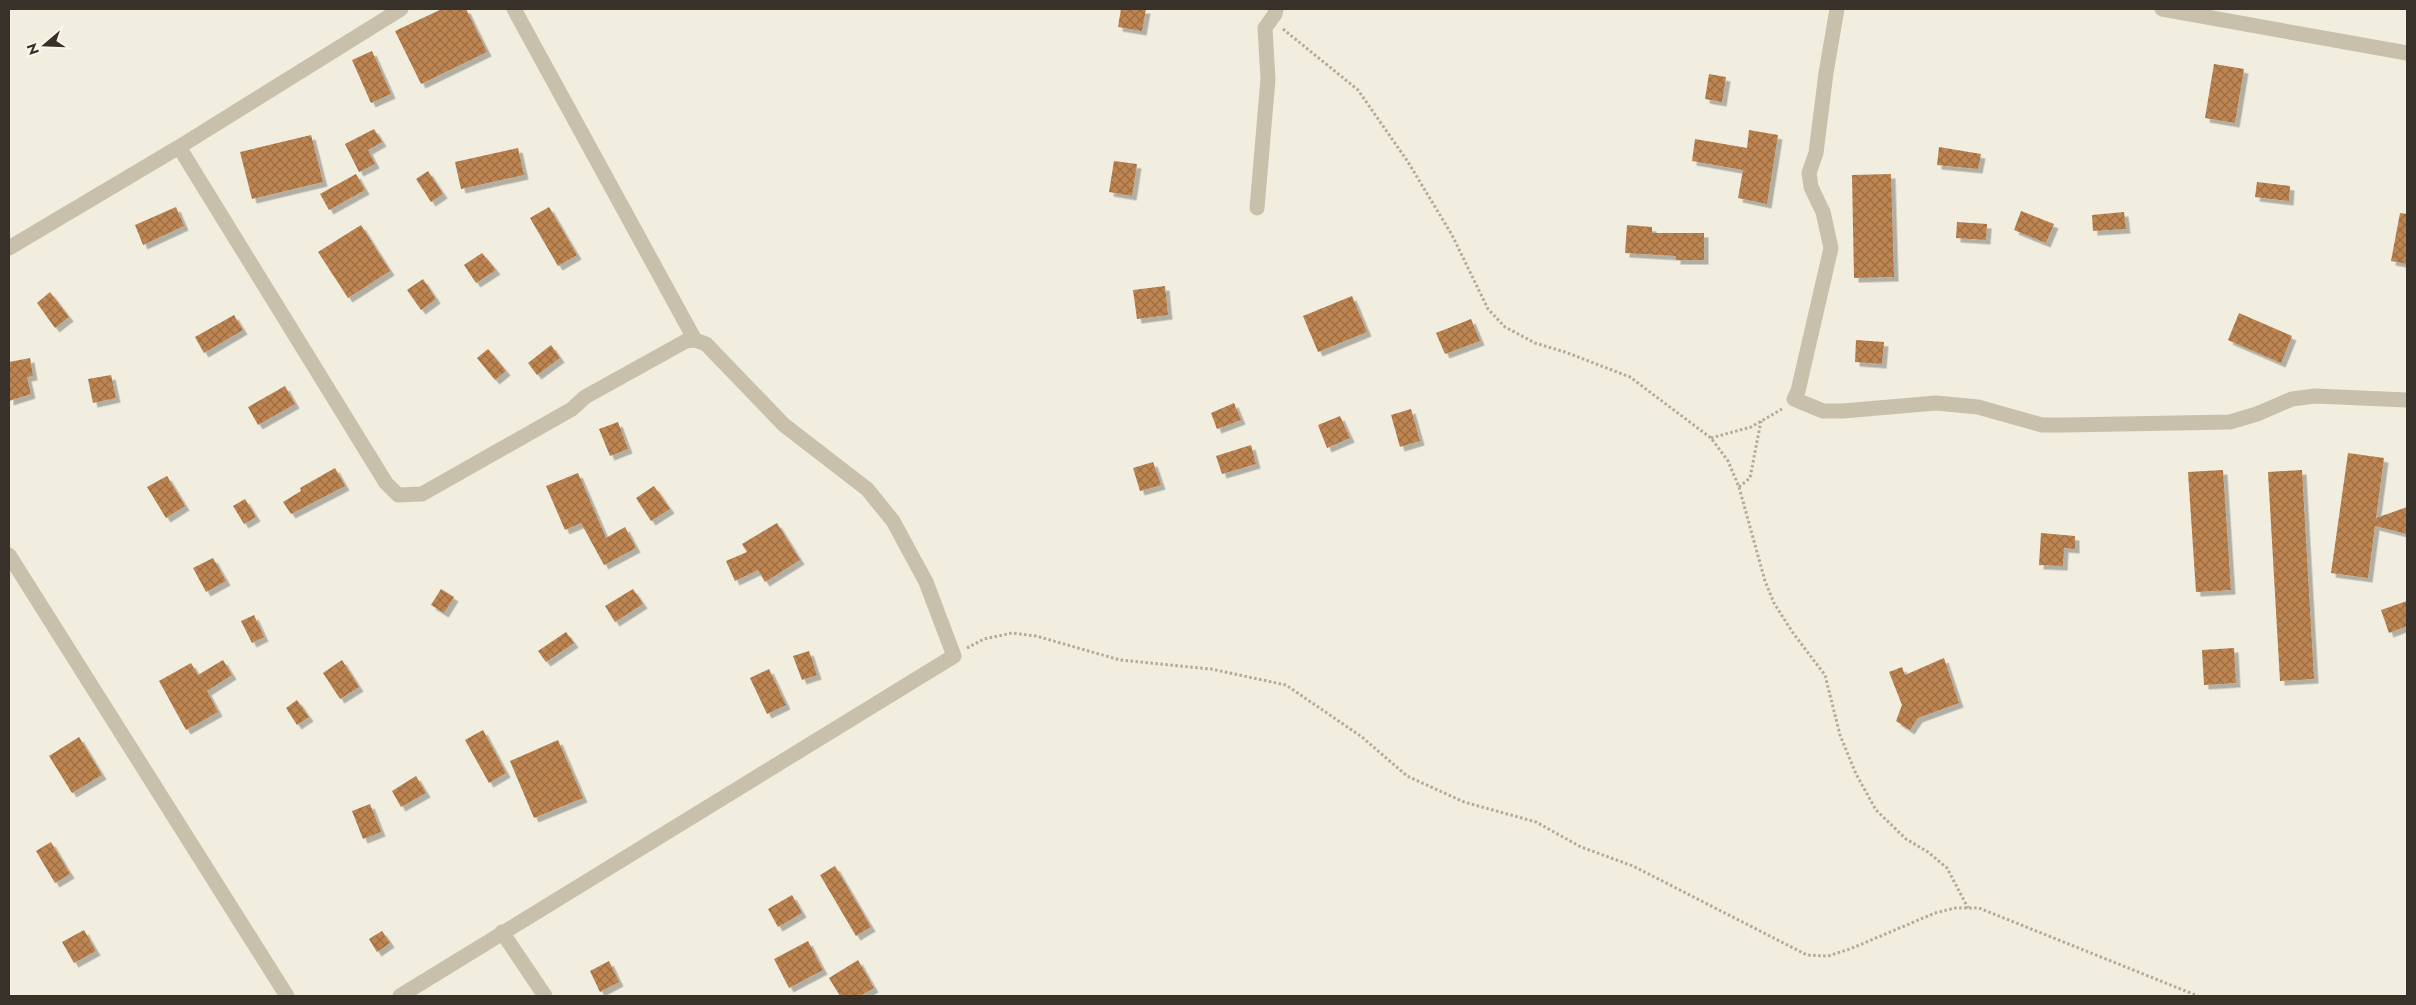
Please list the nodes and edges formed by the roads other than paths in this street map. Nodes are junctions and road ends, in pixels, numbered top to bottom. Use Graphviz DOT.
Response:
graph roads {
  1 [pos="401,9"];
  2 [pos="514,9"];
  3 [pos="1837,9"];
  4 [pos="2162,9"];
  5 [pos="1276,11"];
  6 [pos="2407,53"];
  7 [pos="179,147"];
  8 [pos="1257,208"];
  9 [pos="9,248"];
  10 [pos="696,340"];
  11 [pos="2407,400"];
  12 [pos="9,555"];
  13 [pos="502,932"];
  14 [pos="287,996"];
  15 [pos="400,996"];
  16 [pos="545,996"];
  1 -- 7 [label="street"];
  2 -- 10 [label="street"];
  3 -- 11 [label="street"];
  4 -- 6 [label="street"];
  5 -- 8 [label="street"];
  7 -- 9 [label="street"];
  7 -- 10 [label="street"];
  10 -- 13 [label="street"];
  12 -- 14 [label="street"];
  13 -- 15 [label="street"];
  13 -- 16 [label="street"];
}
